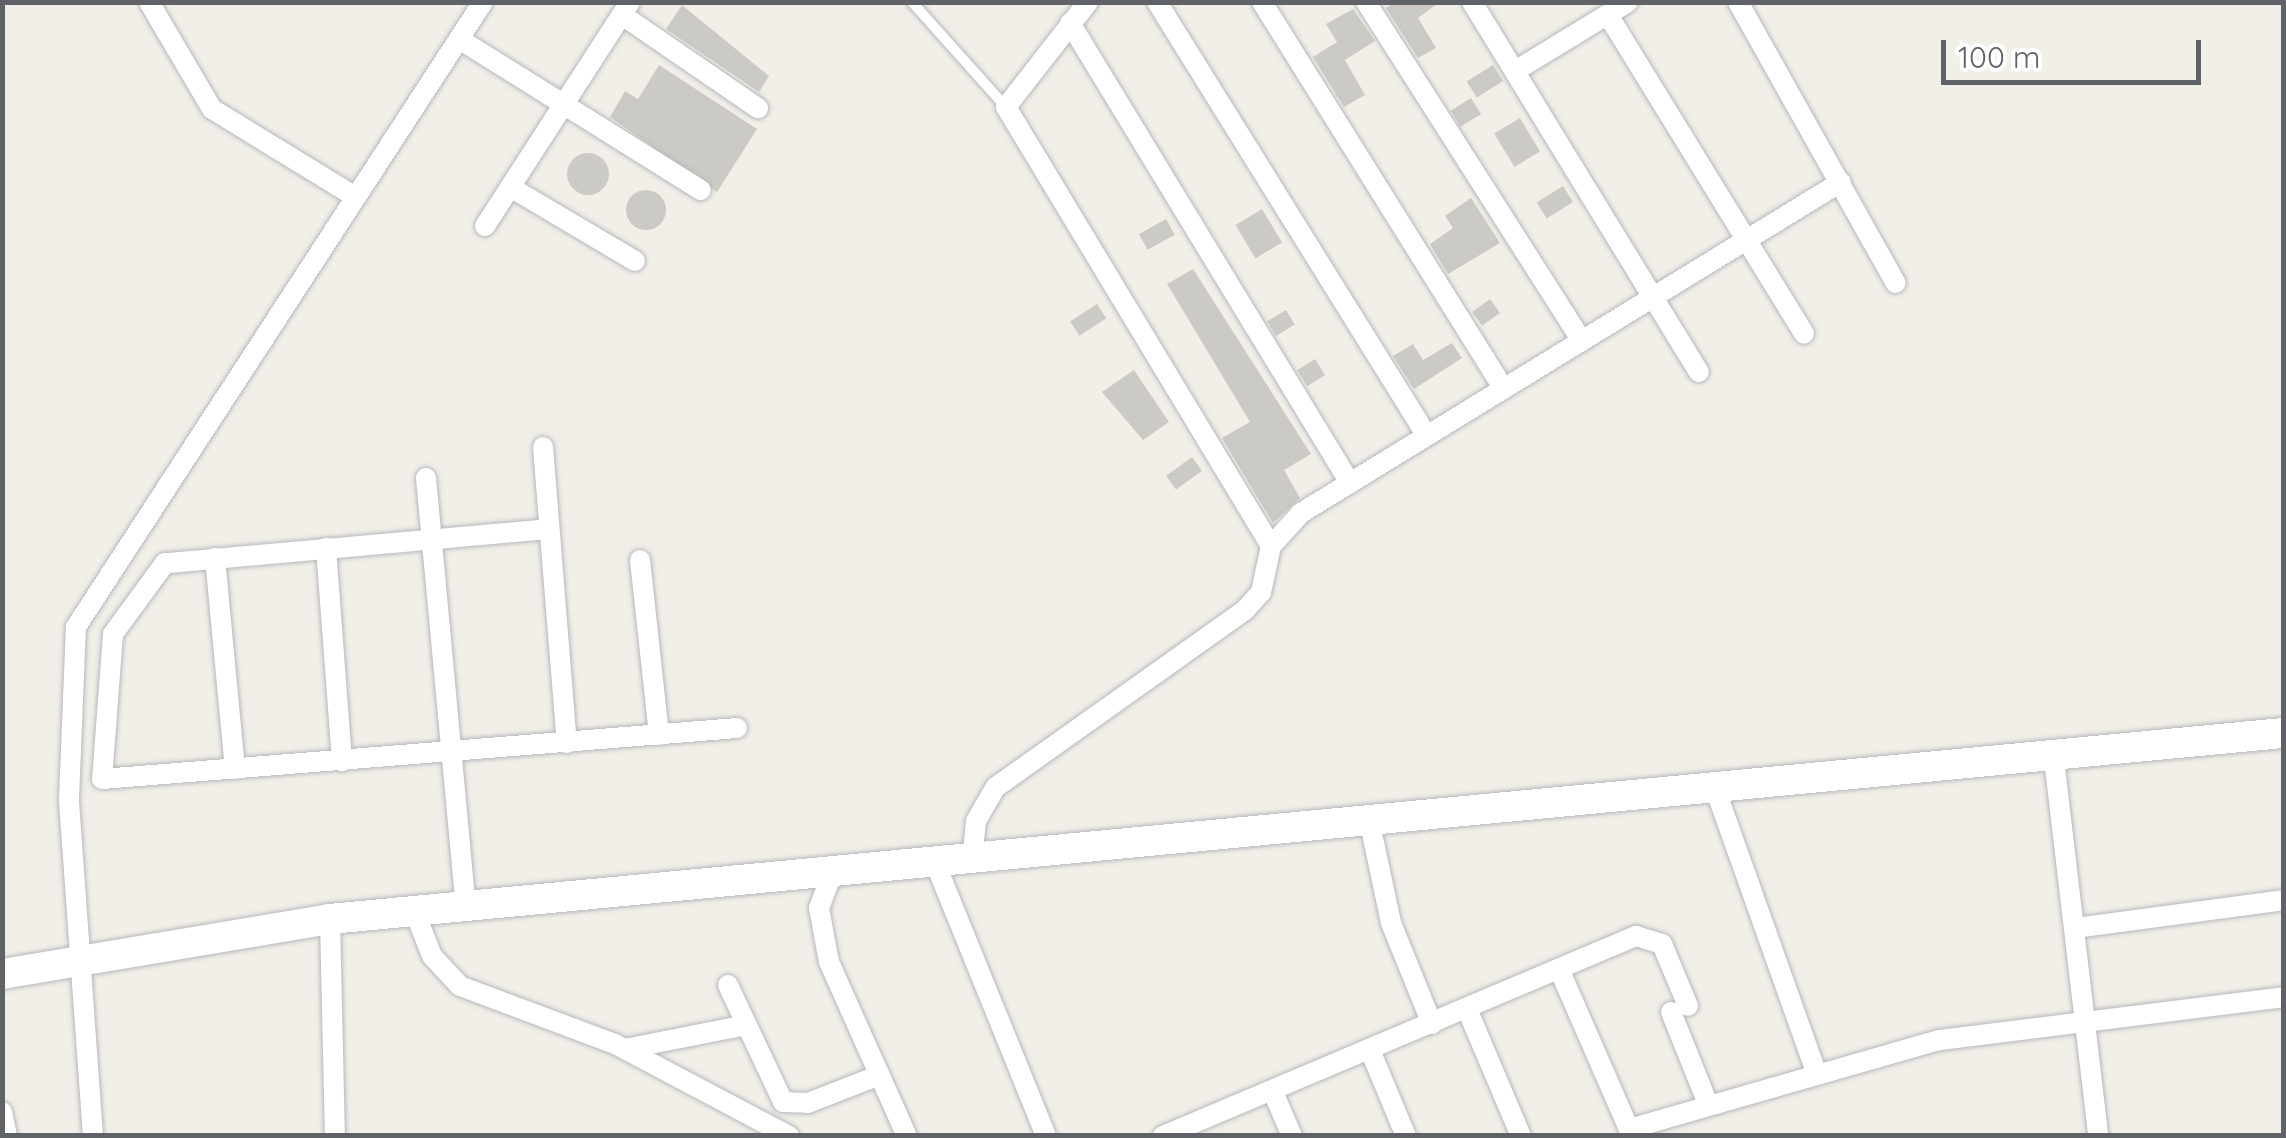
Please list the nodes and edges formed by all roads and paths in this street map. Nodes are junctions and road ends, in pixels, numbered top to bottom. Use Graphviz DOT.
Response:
graph roads {
  1 [pos="149,2"];
  2 [pos="482,2"];
  3 [pos="912,2"];
  4 [pos="1088,2"];
  5 [pos="1157,2"];
  6 [pos="1262,2"];
  7 [pos="1366,2"];
  8 [pos="1472,2"];
  9 [pos="1628,2"];
  10 [pos="1738,2"];
  11 [pos="626,8"];
  12 [pos="1608,15"];
  13 [pos="1070,23"];
  14 [pos="458,38"];
  15 [pos="1515,72"];
  16 [pos="562,104"];
  17 [pos="1006,107"];
  18 [pos="758,108"];
  19 [pos="1840,182"];
  20 [pos="510,186"];
  21 [pos="700,190"];
  22 [pos="354,196"];
  23 [pos="485,226"];
  24 [pos="1747,240"];
  25 [pos="635,261"];
  26 [pos="1896,283"];
  27 [pos="1654,297"];
  28 [pos="1804,333"];
  29 [pos="1582,340"];
  30 [pos="1699,372"];
  31 [pos="1504,389"];
  32 [pos="1427,436"];
  33 [pos="543,447"];
  34 [pos="426,478"];
  35 [pos="1350,483"];
  36 [pos="549,529"];
  37 [pos="434,536"];
  38 [pos="1272,546"];
  39 [pos="326,548"];
  40 [pos="215,558"];
  41 [pos="640,560"];
  42 [pos="737,728"];
  43 [pos="659,734"];
  44 [pos="2284,734"];
  45 [pos="567,743"];
  46 [pos="455,752"];
  47 [pos="342,760"];
  48 [pos="235,769"];
  49 [pos="2056,780"];
  50 [pos="1723,810"];
  51 [pos="1373,844"];
  52 [pos="972,862"];
  53 [pos="936,865"];
  54 [pos="832,874"];
  55 [pos="2284,900"];
  56 [pos="466,908"];
  57 [pos="414,910"];
  58 [pos="330,919"];
  59 [pos="2075,928"];
  60 [pos="78,955"];
  61 [pos="1559,969"];
  62 [pos="2,974"];
  63 [pos="728,985"];
  64 [pos="2284,997"];
  65 [pos="1467,1009"];
  66 [pos="2087,1016"];
  67 [pos="1432,1024"];
  68 [pos="746,1025"];
  69 [pos="625,1049"];
  70 [pos="1370,1050"];
  71 [pos="1816,1072"];
  72 [pos="880,1075"];
  73 [pos="1274,1092"];
  74 [pos="1708,1104"];
  75 [pos="2,1112"];
  76 [pos="749,1125"];
  77 [pos="1630,1132"];
  78 [pos="7,1136"];
  79 [pos="92,1136"];
  80 [pos="335,1136"];
  81 [pos="789,1136"];
  82 [pos="907,1136"];
  83 [pos="1046,1136"];
  84 [pos="1163,1136"];
  85 [pos="1292,1136"];
  86 [pos="1406,1136"];
  87 [pos="1521,1136"];
  88 [pos="2098,1136"];
  1 -- 22 [label="street"];
  2 -- 14 [label="street"];
  3 -- 17 [label="lane"];
  4 -- 13 [label="street"];
  5 -- 32 [label="street"];
  6 -- 31 [label="street"];
  7 -- 29 [label="street"];
  8 -- 15 [label="street"];
  9 -- 12 [label="street"];
  10 -- 19 [label="street"];
  11 -- 16 [label="street"];
  11 -- 18 [label="street"];
  12 -- 15 [label="street"];
  12 -- 24 [label="street"];
  13 -- 17 [label="street"];
  13 -- 35 [label="street"];
  14 -- 16 [label="street"];
  14 -- 22 [label="street"];
  15 -- 27 [label="street"];
  16 -- 20 [label="street"];
  16 -- 21 [label="street"];
  17 -- 38 [label="street"];
  19 -- 24 [label="street"];
  19 -- 26 [label="street"];
  20 -- 23 [label="street"];
  20 -- 25 [label="street"];
  22 -- 60 [label="street"];
  24 -- 27 [label="street"];
  24 -- 28 [label="street"];
  27 -- 29 [label="street"];
  27 -- 30 [label="street"];
  29 -- 31 [label="street"];
  31 -- 32 [label="street"];
  32 -- 35 [label="street"];
  33 -- 36 [label="street"];
  34 -- 37 [label="street"];
  35 -- 38 [label="street"];
  36 -- 37 [label="street"];
  36 -- 45 [label="street"];
  37 -- 39 [label="street"];
  37 -- 46 [label="street"];
  38 -- 52 [label="street"];
  39 -- 40 [label="street"];
  39 -- 47 [label="street"];
  40 -- 48 [label="street"];
  40 -- 48 [label="street"];
  41 -- 43 [label="street"];
  42 -- 43 [label="street"];
  43 -- 45 [label="street"];
  44 -- 49 [label="street"];
  45 -- 46 [label="street"];
  46 -- 47 [label="street"];
  46 -- 56 [label="street"];
  47 -- 48 [label="street"];
  49 -- 50 [label="street"];
  49 -- 59 [label="street"];
  50 -- 51 [label="street"];
  50 -- 71 [label="street"];
  51 -- 52 [label="street"];
  51 -- 67 [label="street"];
  52 -- 53 [label="street"];
  53 -- 54 [label="street"];
  53 -- 83 [label="street"];
  54 -- 56 [label="street"];
  54 -- 72 [label="street"];
  55 -- 59 [label="street"];
  56 -- 57 [label="street"];
  57 -- 58 [label="street"];
  57 -- 69 [label="street"];
  58 -- 60 [label="street"];
  58 -- 80 [label="street"];
  59 -- 66 [label="street"];
  60 -- 62 [label="street"];
  60 -- 79 [label="street"];
  61 -- 65 [label="street"];
  61 -- 74 [label="street"];
  61 -- 77 [label="street"];
  63 -- 68 [label="street"];
  64 -- 66 [label="street"];
  65 -- 67 [label="street"];
  65 -- 87 [label="street"];
  66 -- 71 [label="street"];
  66 -- 88 [label="street"];
  67 -- 70 [label="street"];
  68 -- 69 [label="street"];
  68 -- 72 [label="street"];
  69 -- 76 [label="street"];
  70 -- 73 [label="street"];
  70 -- 86 [label="street"];
  71 -- 74 [label="street"];
  72 -- 82 [label="street"];
  73 -- 84 [label="street"];
  73 -- 85 [label="street"];
  74 -- 77 [label="street"];
  75 -- 78 [label="street"];
  76 -- 81 [label="street"];
}
